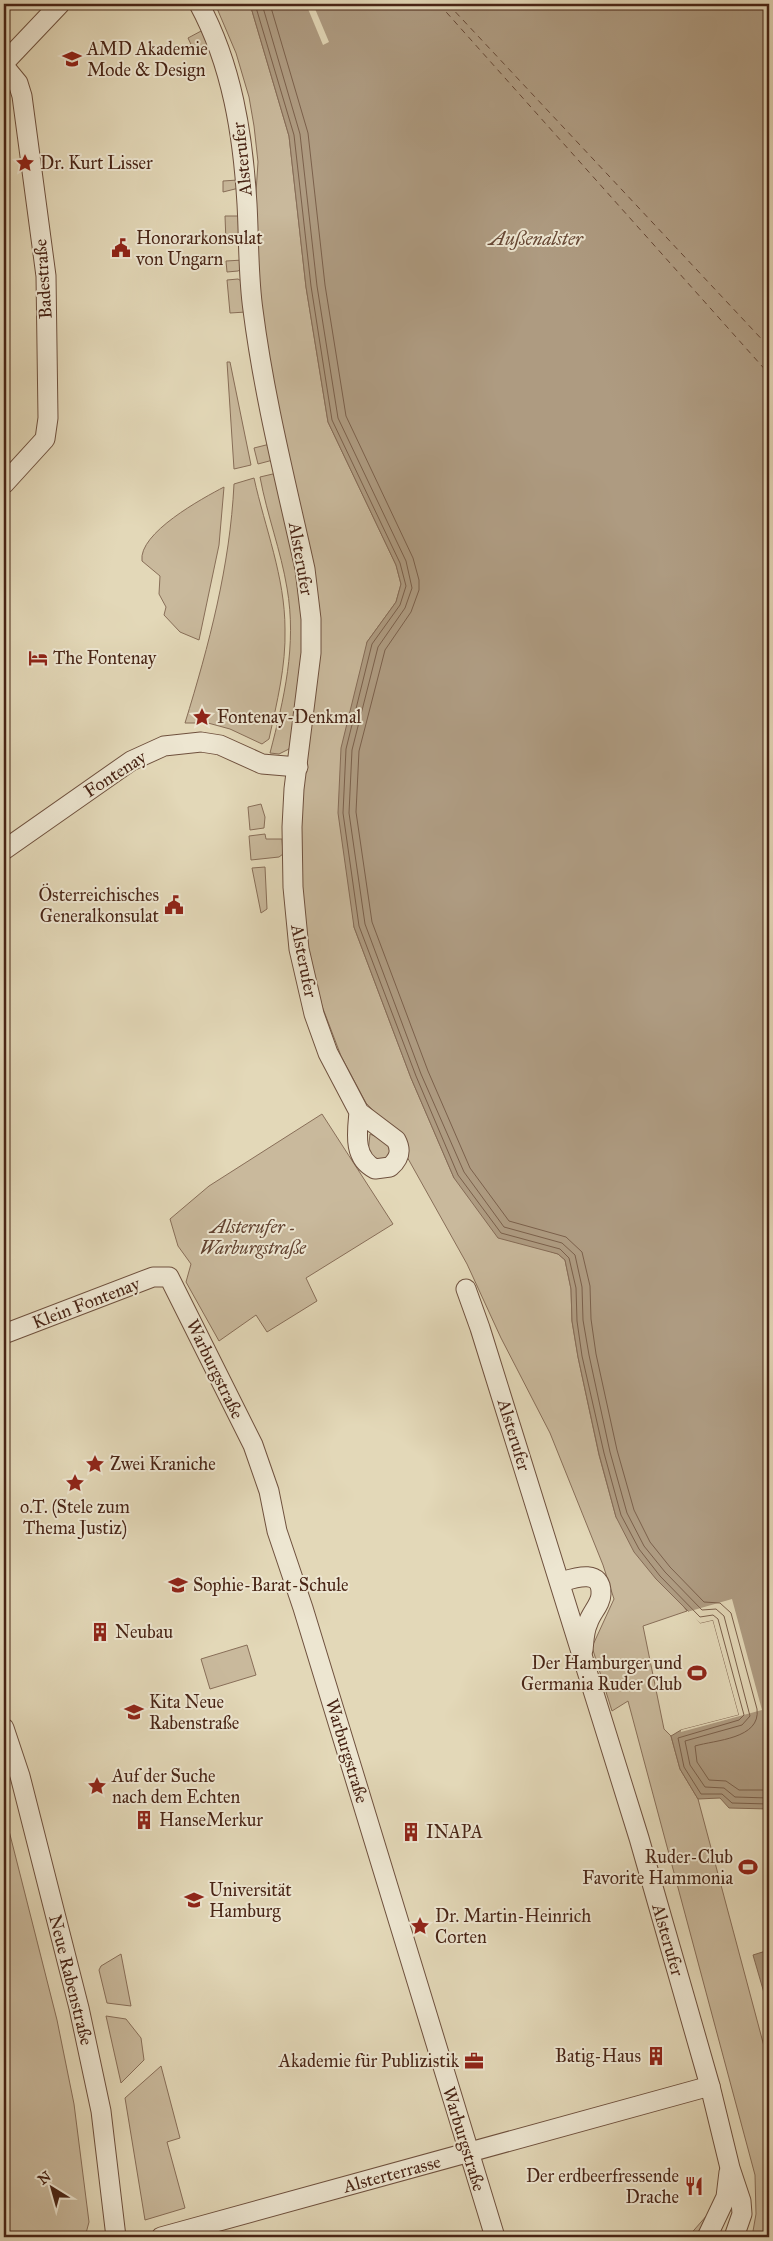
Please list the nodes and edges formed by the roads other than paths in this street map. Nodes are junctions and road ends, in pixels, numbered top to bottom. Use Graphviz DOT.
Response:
graph roads {
  1 [pos="60,4"];
  2 [pos="199,4"];
  3 [pos="4,65"];
  4 [pos="4,484"];
  5 [pos="298,767"];
  6 [pos="4,850"];
  7 [pos="359,1112"];
  8 [pos="169,1277"];
  9 [pos="466,1289"];
  10 [pos="4,1334"];
  11 [pos="561,1582"];
  12 [pos="583,1656"];
  13 [pos="4,1728"];
  14 [pos="710,2086"];
  15 [pos="468,2153"];
  16 [pos="730,2168"];
  17 [pos="116,2237"];
  18 [pos="161,2237"];
  19 [pos="495,2237"];
  20 [pos="708,2237"];
  21 [pos="734,2237"];
  1 -- 3 [label="street"];
  2 -- 5 [label="street, Alsterufer"];
  3 -- 4 [label="street, Badestraße"];
  5 -- 6 [label="street, Fontenay"];
  5 -- 7 [label="street, Alsterufer"];
  8 -- 10 [label="street, Klein Fontenay"];
  8 -- 15 [label="street, Warburgstraße"];
  9 -- 11 [label="street, Alsterufer"];
  11 -- 12 [label="street, Alsterufer"];
  11 -- 12 [label="street, Alsterufer"];
  12 -- 14 [label="street, Alsterufer"];
  13 -- 17 [label="street, Neue Rabenstraße"];
  14 -- 15 [label="street, Alsterterrasse"];
  14 -- 16 [label="street, Alsterufer"];
  15 -- 18 [label="street, Alsterterrasse"];
  15 -- 19 [label="street, Warburgstraße"];
  16 -- 20 [label="street, Alsterufer"];
  16 -- 21 [label="street, Alsterufer"];
}
